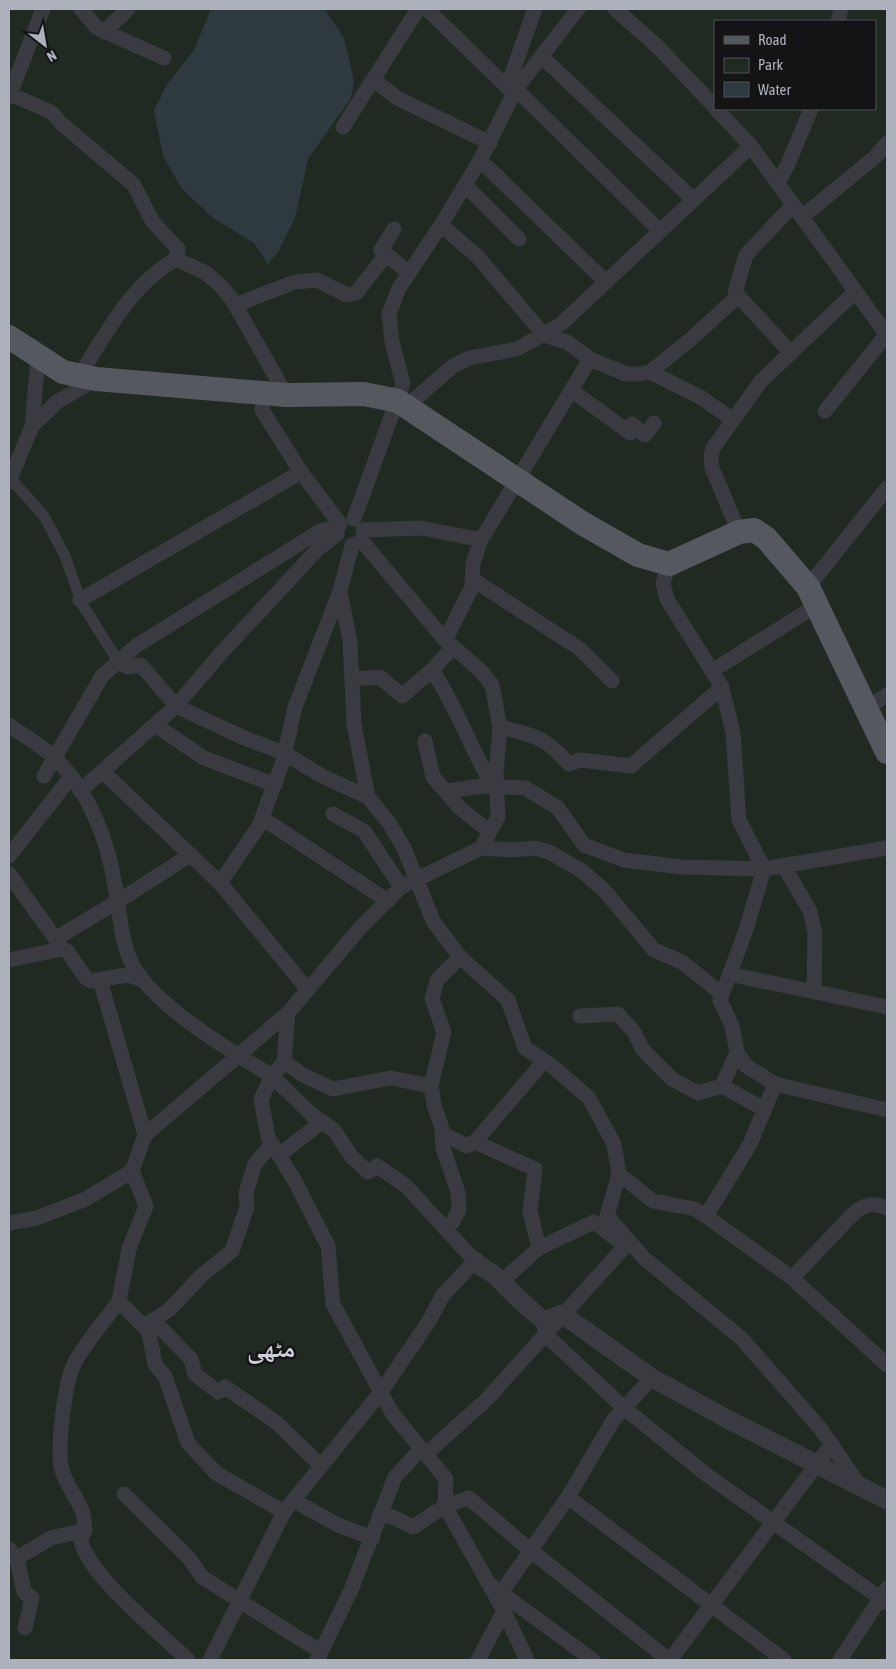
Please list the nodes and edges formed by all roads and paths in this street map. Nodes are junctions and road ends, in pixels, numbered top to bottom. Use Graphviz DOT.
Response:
graph roads {
  1 [pos="43,9"];
  2 [pos="81,9"];
  3 [pos="128,9"];
  4 [pos="418,9"];
  5 [pos="427,9"];
  6 [pos="535,9"];
  7 [pos="578,9"];
  8 [pos="614,9"];
  9 [pos="104,32"];
  10 [pos="541,56"];
  11 [pos="164,58"];
  12 [pos="374,80"];
  13 [pos="515,92"];
  14 [pos="9,96"];
  15 [pos="714,106"];
  16 [pos="718,110"];
  17 [pos="811,110"];
  18 [pos="343,127"];
  19 [pos="887,143"];
  20 [pos="490,144"];
  21 [pos="751,146"];
  22 [pos="480,160"];
  23 [pos="778,183"];
  24 [pos="465,185"];
  25 [pos="694,200"];
  26 [pos="793,205"];
  27 [pos="802,217"];
  28 [pos="441,225"];
  29 [pos="394,229"];
  30 [pos="660,231"];
  31 [pos="519,240"];
  32 [pos="386,255"];
  33 [pos="176,259"];
  34 [pos="410,272"];
  35 [pos="606,282"];
  36 [pos="855,292"];
  37 [pos="738,296"];
  38 [pos="235,305"];
  39 [pos="544,335"];
  40 [pos="887,335"];
  41 [pos="9,337"];
  42 [pos="791,352"];
  43 [pos="38,358"];
  44 [pos="590,359"];
  45 [pos="650,372"];
  46 [pos="88,377"];
  47 [pos="571,390"];
  48 [pos="276,394"];
  49 [pos="402,404"];
  50 [pos="825,411"];
  51 [pos="733,420"];
  52 [pos="654,422"];
  53 [pos="32,426"];
  54 [pos="11,472"];
  55 [pos="301,472"];
  56 [pos="517,480"];
  57 [pos="887,488"];
  58 [pos="349,531"];
  59 [pos="740,532"];
  60 [pos="481,540"];
  61 [pos="669,564"];
  62 [pos="472,579"];
  63 [pos="340,591"];
  64 [pos="812,596"];
  65 [pos="80,600"];
  66 [pos="449,643"];
  67 [pos="118,661"];
  68 [pos="432,670"];
  69 [pos="712,671"];
  70 [pos="352,679"];
  71 [pos="612,681"];
  72 [pos="722,687"];
  73 [pos="887,695"];
  74 [pos="176,706"];
  75 [pos="866,708"];
  76 [pos="9,724"];
  77 [pos="154,725"];
  78 [pos="500,728"];
  79 [pos="425,741"];
  80 [pos="887,752"];
  81 [pos="284,753"];
  82 [pos="54,758"];
  83 [pos="102,771"];
  84 [pos="44,776"];
  85 [pos="71,777"];
  86 [pos="274,785"];
  87 [pos="495,786"];
  88 [pos="80,791"];
  89 [pos="447,791"];
  90 [pos="368,797"];
  91 [pos="333,814"];
  92 [pos="262,818"];
  93 [pos="490,832"];
  94 [pos="482,848"];
  95 [pos="887,848"];
  96 [pos="190,855"];
  97 [pos="9,856"];
  98 [pos="784,866"];
  99 [pos="764,869"];
  100 [pos="9,874"];
  101 [pos="417,880"];
  102 [pos="220,883"];
  103 [pos="401,888"];
  104 [pos="388,901"];
  105 [pos="117,902"];
  106 [pos="59,944"];
  107 [pos="460,957"];
  108 [pos="9,960"];
  109 [pos="729,974"];
  110 [pos="141,979"];
  111 [pos="100,980"];
  112 [pos="308,990"];
  113 [pos="814,992"];
  114 [pos="722,994"];
  115 [pos="887,1007"];
  116 [pos="288,1013"];
  117 [pos="580,1016"];
  118 [pos="737,1052"];
  119 [pos="238,1056"];
  120 [pos="544,1060"];
  121 [pos="284,1062"];
  122 [pos="272,1076"];
  123 [pos="775,1084"];
  124 [pos="431,1086"];
  125 [pos="722,1086"];
  126 [pos="764,1109"];
  127 [pos="887,1110"];
  128 [pos="322,1122"];
  129 [pos="443,1134"];
  130 [pos="145,1135"];
  131 [pos="475,1142"];
  132 [pos="275,1149"];
  133 [pos="132,1171"];
  134 [pos="619,1174"];
  135 [pos="887,1208"];
  136 [pos="706,1216"];
  137 [pos="9,1223"];
  138 [pos="445,1227"];
  139 [pos="627,1243"];
  140 [pos="539,1248"];
  141 [pos="475,1261"];
  142 [pos="792,1278"];
  143 [pos="501,1282"];
  144 [pos="119,1301"];
  145 [pos="562,1314"];
  146 [pos="148,1323"];
  147 [pos="545,1327"];
  148 [pos="887,1365"];
  149 [pos="652,1378"];
  150 [pos="381,1392"];
  151 [pos="624,1408"];
  152 [pos="832,1444"];
  153 [pos="423,1451"];
  154 [pos="817,1464"];
  155 [pos="321,1466"];
  156 [pos="859,1485"];
  157 [pos="124,1494"];
  158 [pos="568,1497"];
  159 [pos="887,1500"];
  160 [pos="288,1506"];
  161 [pos="445,1506"];
  162 [pos="380,1514"];
  163 [pos="773,1522"];
  164 [pos="85,1530"];
  165 [pos="373,1538"];
  166 [pos="530,1550"];
  167 [pos="13,1554"];
  168 [pos="495,1588"];
  169 [pos="885,1596"];
  170 [pos="241,1600"];
  171 [pos="710,1604"];
  172 [pos="504,1611"];
  173 [pos="25,1628"];
  174 [pos="319,1656"];
  175 [pos="188,1660"];
  176 [pos="210,1660"];
  177 [pos="478,1660"];
  178 [pos="527,1660"];
  179 [pos="593,1660"];
  180 [pos="670,1660"];
  181 [pos="784,1660"];
  182 [pos="840,1660"];
  1 -- 14 [label="street"];
  2 -- 9 [label="street"];
  3 -- 9 [label="street"];
  4 -- 12 [label="street"];
  5 -- 13 [label="street"];
  6 -- 13 [label="street"];
  7 -- 10 [label="street"];
  8 -- 15 [label="street"];
  9 -- 11 [label="street"];
  10 -- 13 [label="street"];
  10 -- 25 [label="street"];
  12 -- 18 [label="street"];
  12 -- 20 [label="street"];
  13 -- 20 [label="street"];
  13 -- 30 [label="street"];
  14 -- 33 [label="street"];
  16 -- 21 [label="street"];
  17 -- 23 [label="street"];
  19 -- 27 [label="street"];
  20 -- 22 [label="street"];
  21 -- 23 [label="street"];
  21 -- 25 [label="street"];
  22 -- 24 [label="street"];
  22 -- 35 [label="street"];
  23 -- 26 [label="street"];
  24 -- 28 [label="street"];
  24 -- 31 [label="street"];
  25 -- 30 [label="street"];
  26 -- 27 [label="street"];
  26 -- 37 [label="street"];
  27 -- 36 [label="street"];
  28 -- 34 [label="street"];
  28 -- 39 [label="street"];
  29 -- 32 [label="street"];
  30 -- 35 [label="street"];
  32 -- 34 [label="street"];
  32 -- 38 [label="street"];
  33 -- 38 [label="street"];
  33 -- 46 [label="street"];
  34 -- 49 [label="street"];
  35 -- 39 [label="street"];
  36 -- 40 [label="street"];
  36 -- 42 [label="street"];
  37 -- 42 [label="street"];
  37 -- 45 [label="street"];
  38 -- 48 [label="street"];
  39 -- 44 [label="street"];
  39 -- 49 [label="street"];
  40 -- 50 [label="street"];
  41 -- 43 [label="main road"];
  42 -- 51 [label="street"];
  43 -- 46 [label="main road"];
  43 -- 53 [label="street"];
  44 -- 45 [label="street"];
  44 -- 47 [label="street"];
  45 -- 51 [label="street"];
  46 -- 48 [label="main road"];
  46 -- 53 [label="street"];
  47 -- 52 [label="street"];
  47 -- 56 [label="street"];
  48 -- 49 [label="main road"];
  48 -- 55 [label="street"];
  49 -- 56 [label="main road"];
  49 -- 58 [label="street"];
  51 -- 59 [label="street"];
  53 -- 54 [label="street"];
  54 -- 65 [label="street"];
  55 -- 58 [label="street"];
  55 -- 65 [label="street"];
  56 -- 60 [label="street"];
  56 -- 61 [label="main road"];
  57 -- 64 [label="street"];
  58 -- 60 [label="street"];
  58 -- 63 [label="street"];
  58 -- 66 [label="street"];
  58 -- 67 [label="street"];
  58 -- 74 [label="street"];
  59 -- 61 [label="main road"];
  59 -- 64 [label="main road"];
  60 -- 62 [label="street"];
  61 -- 69 [label="street"];
  62 -- 66 [label="street"];
  62 -- 71 [label="street"];
  63 -- 70 [label="street"];
  63 -- 81 [label="street"];
  64 -- 69 [label="street"];
  64 -- 75 [label="main road"];
  65 -- 67 [label="street"];
  66 -- 68 [label="street"];
  66 -- 78 [label="street"];
  67 -- 74 [label="street"];
  67 -- 82 [label="street"];
  68 -- 70 [label="street"];
  68 -- 87 [label="street"];
  69 -- 72 [label="street"];
  70 -- 90 [label="street"];
  72 -- 78 [label="street"];
  72 -- 99 [label="street"];
  73 -- 75 [label="street"];
  74 -- 77 [label="street"];
  74 -- 81 [label="street"];
  75 -- 80 [label="main road"];
  76 -- 82 [label="street"];
  77 -- 83 [label="street"];
  77 -- 86 [label="street"];
  78 -- 87 [label="street"];
  79 -- 89 [label="street"];
  81 -- 86 [label="street"];
  81 -- 90 [label="street"];
  82 -- 84 [label="street"];
  82 -- 85 [label="street"];
  83 -- 88 [label="street"];
  83 -- 96 [label="street"];
  85 -- 88 [label="street"];
  85 -- 97 [label="street"];
  86 -- 92 [label="street"];
  87 -- 89 [label="street"];
  87 -- 93 [label="street"];
  87 -- 99 [label="street"];
  88 -- 105 [label="street"];
  89 -- 93 [label="street"];
  90 -- 101 [label="street"];
  91 -- 103 [label="street"];
  92 -- 102 [label="street"];
  92 -- 104 [label="street"];
  93 -- 94 [label="street"];
  94 -- 101 [label="street"];
  94 -- 114 [label="street"];
  95 -- 98 [label="street"];
  96 -- 102 [label="street"];
  96 -- 105 [label="street"];
  98 -- 99 [label="street"];
  98 -- 113 [label="street"];
  99 -- 109 [label="street"];
  100 -- 106 [label="street"];
  101 -- 103 [label="street"];
  101 -- 107 [label="street"];
  102 -- 112 [label="street"];
  103 -- 104 [label="street"];
  104 -- 112 [label="street"];
  105 -- 106 [label="street"];
  105 -- 110 [label="street"];
  106 -- 108 [label="street"];
  106 -- 111 [label="street"];
  107 -- 120 [label="street"];
  107 -- 124 [label="street"];
  109 -- 113 [label="street"];
  109 -- 114 [label="street"];
  110 -- 111 [label="street"];
  110 -- 119 [label="street"];
  111 -- 130 [label="street"];
  112 -- 116 [label="street"];
  113 -- 115 [label="street"];
  114 -- 118 [label="street"];
  116 -- 119 [label="street"];
  116 -- 121 [label="street"];
  117 -- 125 [label="street"];
  118 -- 123 [label="street"];
  118 -- 125 [label="street"];
  119 -- 122 [label="street"];
  119 -- 130 [label="street"];
  120 -- 131 [label="street"];
  120 -- 134 [label="street"];
  121 -- 122 [label="street"];
  121 -- 124 [label="street"];
  122 -- 128 [label="street"];
  122 -- 132 [label="street"];
  123 -- 126 [label="street"];
  123 -- 127 [label="street"];
  124 -- 129 [label="street"];
  125 -- 126 [label="street"];
  126 -- 136 [label="street"];
  128 -- 132 [label="street"];
  128 -- 138 [label="street"];
  129 -- 131 [label="street"];
  129 -- 138 [label="street"];
  130 -- 133 [label="street"];
  131 -- 140 [label="street"];
  132 -- 146 [label="street"];
  132 -- 150 [label="street"];
  133 -- 137 [label="street"];
  133 -- 144 [label="street"];
  134 -- 136 [label="street"];
  134 -- 139 [label="street"];
  135 -- 142 [label="street"];
  136 -- 142 [label="street"];
  138 -- 141 [label="street"];
  139 -- 140 [label="street"];
  139 -- 145 [label="street"];
  139 -- 152 [label="street"];
  140 -- 143 [label="street"];
  141 -- 143 [label="street"];
  141 -- 150 [label="street"];
  142 -- 148 [label="street"];
  143 -- 147 [label="street"];
  144 -- 146 [label="street"];
  144 -- 164 [label="street"];
  145 -- 147 [label="street"];
  145 -- 149 [label="street"];
  146 -- 155 [label="street"];
  146 -- 160 [label="street"];
  147 -- 151 [label="street"];
  147 -- 153 [label="street"];
  149 -- 151 [label="street"];
  149 -- 154 [label="street"];
  150 -- 153 [label="street"];
  150 -- 155 [label="street"];
  151 -- 158 [label="street"];
  151 -- 163 [label="street"];
  152 -- 154 [label="street"];
  152 -- 156 [label="street"];
  153 -- 161 [label="street"];
  153 -- 162 [label="street"];
  154 -- 156 [label="street"];
  154 -- 163 [label="street"];
  155 -- 160 [label="street"];
  156 -- 159 [label="street"];
  157 -- 170 [label="street"];
  158 -- 166 [label="street"];
  158 -- 171 [label="street"];
  160 -- 165 [label="street"];
  160 -- 170 [label="street"];
  161 -- 162 [label="street"];
  161 -- 166 [label="street"];
  161 -- 168 [label="street"];
  162 -- 165 [label="street"];
  163 -- 169 [label="street"];
  163 -- 171 [label="street"];
  164 -- 167 [label="street"];
  164 -- 175 [label="street"];
  165 -- 174 [label="street"];
  166 -- 168 [label="street"];
  166 -- 180 [label="street"];
  167 -- 173 [label="street"];
  168 -- 172 [label="street"];
  168 -- 179 [label="street"];
  169 -- 182 [label="street"];
  170 -- 174 [label="street"];
  170 -- 176 [label="street"];
  171 -- 180 [label="street"];
  171 -- 181 [label="street"];
  172 -- 177 [label="street"];
  172 -- 178 [label="street"];
}
